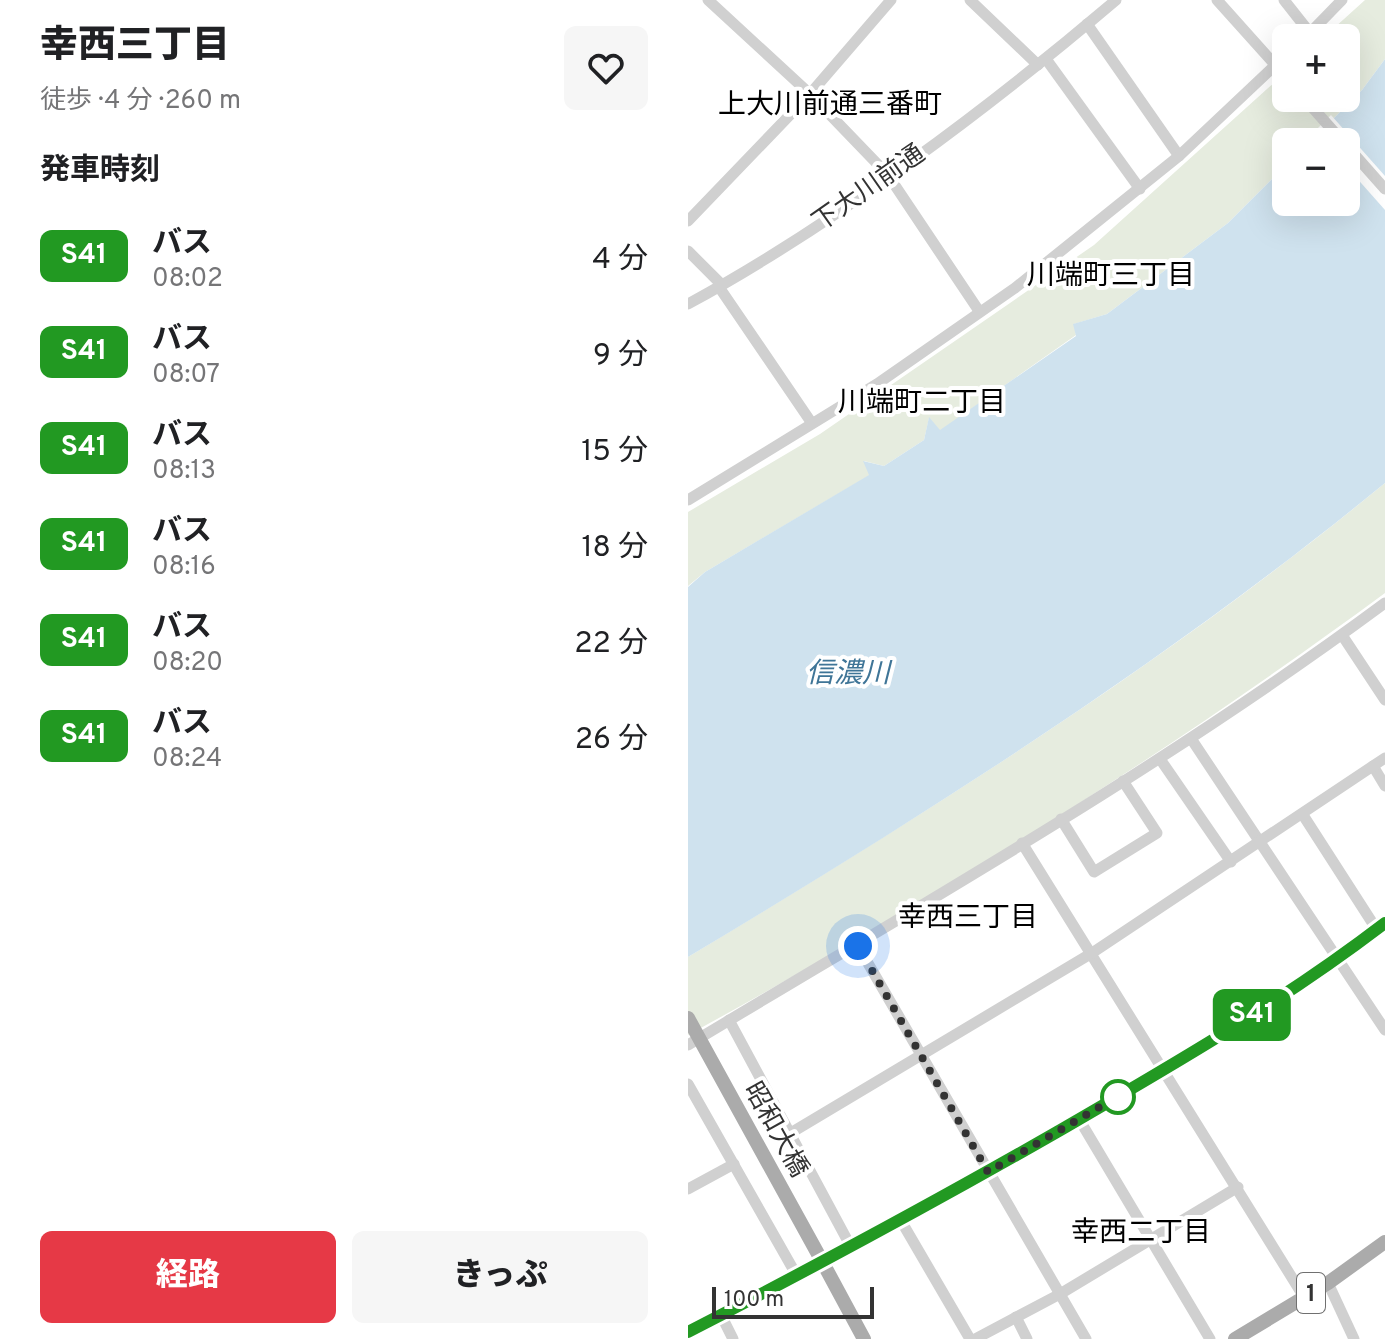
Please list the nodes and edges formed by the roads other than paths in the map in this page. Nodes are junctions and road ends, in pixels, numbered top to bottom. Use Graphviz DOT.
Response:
graph roads {
  1 [pos="708,0"];
  2 [pos="891,0"];
  3 [pos="970,0"];
  4 [pos="1116,0"];
  5 [pos="1217,0"];
  6 [pos="1284,0"];
  7 [pos="1342,0"];
  8 [pos="1087,24"];
  9 [pos="1300,24"];
  10 [pos="1319,24"];
  11 [pos="1272,61"];
  12 [pos="1042,62"];
  13 [pos="1272,68"];
  14 [pos="810,94"];
  15 [pos="1317,112"];
  16 [pos="1331,128"];
  17 [pos="1179,156"];
  18 [pos="1360,160"];
  19 [pos="888,175"];
  20 [pos="1140,189"];
  21 [pos="1385,189"];
  22 [pos="688,221"];
  23 [pos="688,251"];
  24 [pos="720,286"];
  25 [pos="688,304"];
  26 [pos="979,311"];
  27 [pos="811,422"];
  28 [pos="688,500"];
  29 [pos="1385,603"];
  30 [pos="1342,635"];
  31 [pos="1385,700"];
  32 [pos="1192,740"];
  33 [pos="1385,758"];
  34 [pos="1160,759"];
  35 [pos="1373,766"];
  36 [pos="1123,781"];
  37 [pos="1385,786"];
  38 [pos="1303,815"];
  39 [pos="1061,819"];
  40 [pos="1261,842"];
  41 [pos="1022,843"];
  42 [pos="1231,862"];
  43 [pos="1381,927"];
  44 [pos="858,946"];
  45 [pos="1092,953"];
  46 [pos="1339,960"];
  47 [pos="688,1018"];
  48 [pos="729,1020"];
  49 [pos="1385,1030"];
  50 [pos="688,1045"];
  51 [pos="922,1058"];
  52 [pos="1164,1070"];
  53 [pos="688,1084"];
  54 [pos="1079,1119"];
  55 [pos="789,1134"];
  56 [pos="734,1164"];
  57 [pos="988,1172"];
  58 [pos="1238,1187"];
  59 [pos="688,1189"];
  60 [pos="900,1219"];
  61 [pos="1150,1240"];
  62 [pos="1385,1242"];
  63 [pos="851,1247"];
  64 [pos="823,1263"];
  65 [pos="797,1276"];
  66 [pos="1328,1283"];
  67 [pos="1060,1294"];
  68 [pos="1304,1297"];
  69 [pos="721,1315"];
  70 [pos="1016,1317"];
  71 [pos="688,1332"];
  72 [pos="733,1339"];
  73 [pos="864,1339"];
  74 [pos="974,1339"];
  75 [pos="1027,1339"];
  76 [pos="1086,1339"];
  77 [pos="1210,1339"];
  78 [pos="1235,1339"];
  79 [pos="1354,1339"];
  1 -- 14 [label="street"];
  2 -- 14 [label="street"];
  3 -- 12 [label="street"];
  4 -- 8 [label="street, 下大川前通"];
  5 -- 11 [label="street, bridge"];
  6 -- 9 [label="street"];
  7 -- 10 [label="street"];
  8 -- 12 [label="street, 下大川前通"];
  8 -- 17 [label="street"];
  12 -- 19 [label="street, 下大川前通"];
  12 -- 20 [label="street"];
  13 -- 17 [label="street"];
  14 -- 19 [label="street"];
  14 -- 22 [label="street"];
  15 -- 16 [label="street"];
  17 -- 20 [label="street"];
  18 -- 21 [label="street"];
  19 -- 24 [label="street, 下大川前通"];
  19 -- 26 [label="street"];
  20 -- 26 [label="street"];
  23 -- 24 [label="street"];
  24 -- 25 [label="street, 下大川前通"];
  24 -- 27 [label="street"];
  26 -- 27 [label="street"];
  27 -- 28 [label="street"];
  29 -- 30 [label="street"];
  30 -- 31 [label="street"];
  30 -- 32 [label="street"];
  32 -- 34 [label="street"];
  32 -- 40 [label="street"];
  33 -- 35 [label="street"];
  34 -- 36 [label="street"];
  34 -- 42 [label="street"];
  35 -- 37 [label="street"];
  35 -- 38 [label="street"];
  36 -- 39 [label="street"];
  36 -- 39 [label="street"];
  38 -- 40 [label="street"];
  38 -- 43 [label="street"];
  39 -- 41 [label="street"];
  40 -- 42 [label="street"];
  40 -- 46 [label="street"];
  41 -- 44 [label="street"];
  41 -- 45 [label="street"];
  42 -- 45 [label="street"];
  43 -- 46 [label="street"];
  44 -- 48 [label="street"];
  44 -- 51 [label="street"];
  45 -- 51 [label="street"];
  45 -- 52 [label="street"];
  46 -- 49 [label="street"];
  46 -- 52 [label="street"];
  47 -- 64 [label="main road, 昭和大橋, bridge"];
  48 -- 50 [label="street"];
  48 -- 55 [label="street"];
  51 -- 55 [label="street"];
  51 -- 57 [label="street"];
  52 -- 54 [label="street"];
  52 -- 58 [label="street"];
  53 -- 56 [label="street"];
  54 -- 57 [label="street"];
  54 -- 61 [label="street"];
  55 -- 63 [label="street"];
  56 -- 59 [label="street"];
  56 -- 65 [label="street"];
  57 -- 60 [label="street"];
  57 -- 67 [label="street"];
  58 -- 61 [label="street"];
  58 -- 68 [label="street"];
  60 -- 63 [label="street"];
  60 -- 74 [label="street"];
  61 -- 67 [label="street"];
  61 -- 77 [label="street"];
  62 -- 66 [label="main road, 1"];
  63 -- 64 [label="street"];
  64 -- 65 [label="street"];
  64 -- 73 [label="main road, 昭和大橋"];
  65 -- 69 [label="street"];
  66 -- 68 [label="main road, 1"];
  66 -- 79 [label="street"];
  67 -- 70 [label="street"];
  67 -- 76 [label="street"];
  68 -- 78 [label="main road, 1"];
  69 -- 71 [label="street"];
  69 -- 72 [label="street"];
  70 -- 74 [label="street"];
  70 -- 75 [label="street"];
}
